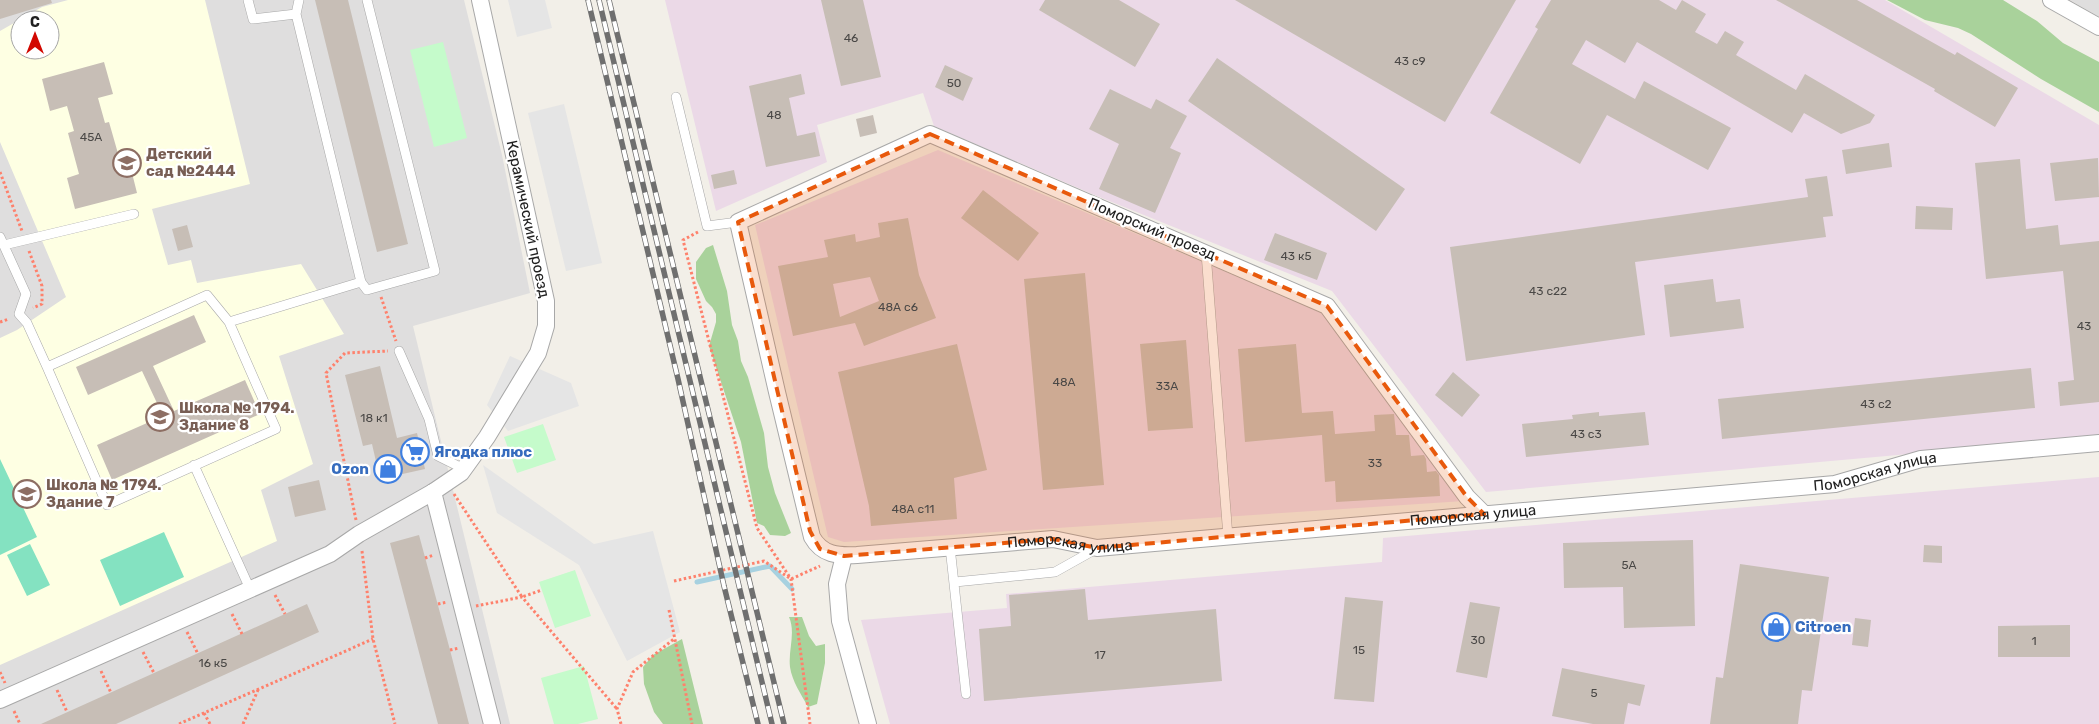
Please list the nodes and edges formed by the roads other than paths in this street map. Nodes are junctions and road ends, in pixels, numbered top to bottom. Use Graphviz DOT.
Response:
graph roads {
  1 [pos="248,0"];
  2 [pos="299,0"];
  3 [pos="367,0"];
  4 [pos="480,0"];
  5 [pos="2051,0"];
  6 [pos="2070,5"];
  7 [pos="296,14"];
  8 [pos="2099,27"];
  9 [pos="676,97"];
  10 [pos="134,214"];
  11 [pos="738,222"];
  12 [pos="2,241"];
  13 [pos="1206,252"];
  14 [pos="361,282"];
  15 [pos="229,322"];
  16 [pos="399,351"];
  17 [pos="47,367"];
  18 [pos="2099,443"];
  19 [pos="194,466"];
  20 [pos="464,469"];
  21 [pos="433,492"];
  22 [pos="1484,514"];
  23 [pos="1228,537"];
  24 [pos="950,547"];
  25 [pos="1097,548"];
  26 [pos="844,556"];
  27 [pos="955,582"];
  28 [pos="250,589"];
  29 [pos="966,694"];
  30 [pos="0,700"];
  31 [pos="492,724"];
  32 [pos="868,724"];
  1 -- 7 [label="lane"];
  2 -- 7 [label="lane"];
  3 -- 14 [label="lane"];
  4 -- 20 [label="street, Керамический проезд"];
  5 -- 6 [label="street"];
  6 -- 8 [label="street"];
  7 -- 14 [label="lane"];
  9 -- 11 [label="lane"];
  10 -- 12 [label="lane"];
  11 -- 13 [label="street, Поморский проезд"];
  11 -- 26 [label="street"];
  12 -- 17 [label="lane"];
  13 -- 22 [label="street, Поморский проезд"];
  13 -- 23 [label="lane"];
  14 -- 15 [label="lane"];
  15 -- 17 [label="lane"];
  15 -- 19 [label="lane"];
  16 -- 20 [label="lane"];
  17 -- 19 [label="lane"];
  18 -- 22 [label="street, Поморская улица"];
  19 -- 28 [label="lane"];
  20 -- 21 [label="street, Керамический проезд"];
  21 -- 28 [label="street, Керамический проезд"];
  21 -- 31 [label="street"];
  22 -- 23 [label="street, Поморская улица"];
  23 -- 25 [label="street, Поморская улица"];
  24 -- 25 [label="street, Поморская улица"];
  24 -- 26 [label="street, Поморская улица"];
  24 -- 27 [label="lane"];
  25 -- 27 [label="lane"];
  26 -- 32 [label="street"];
  27 -- 29 [label="lane"];
  28 -- 30 [label="street, Керамический проезд"];
}
